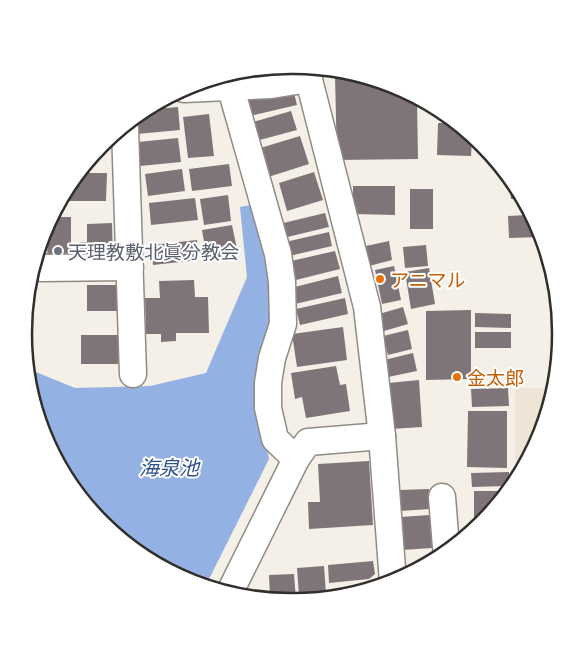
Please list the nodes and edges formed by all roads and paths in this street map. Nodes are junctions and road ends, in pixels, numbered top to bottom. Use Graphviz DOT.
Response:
graph roads {
  1 [pos="302,75"];
  2 [pos="307,75"];
  3 [pos="229,82"];
  4 [pos="126,134"];
  5 [pos="130,267"];
  6 [pos="41,268"];
  7 [pos="133,374"];
  8 [pos="382,436"];
  9 [pos="296,459"];
  10 [pos="442,497"];
  11 [pos="446,542"];
  12 [pos="392,572"];
  13 [pos="233,586"];
  1 -- 3 [label="street"];
  2 -- 8 [label="street"];
  3 -- 9 [label="street"];
  4 -- 5 [label="street"];
  5 -- 6 [label="street"];
  5 -- 7 [label="street"];
  8 -- 9 [label="street"];
  8 -- 12 [label="street"];
  9 -- 13 [label="street"];
  10 -- 11 [label="street"];
}
